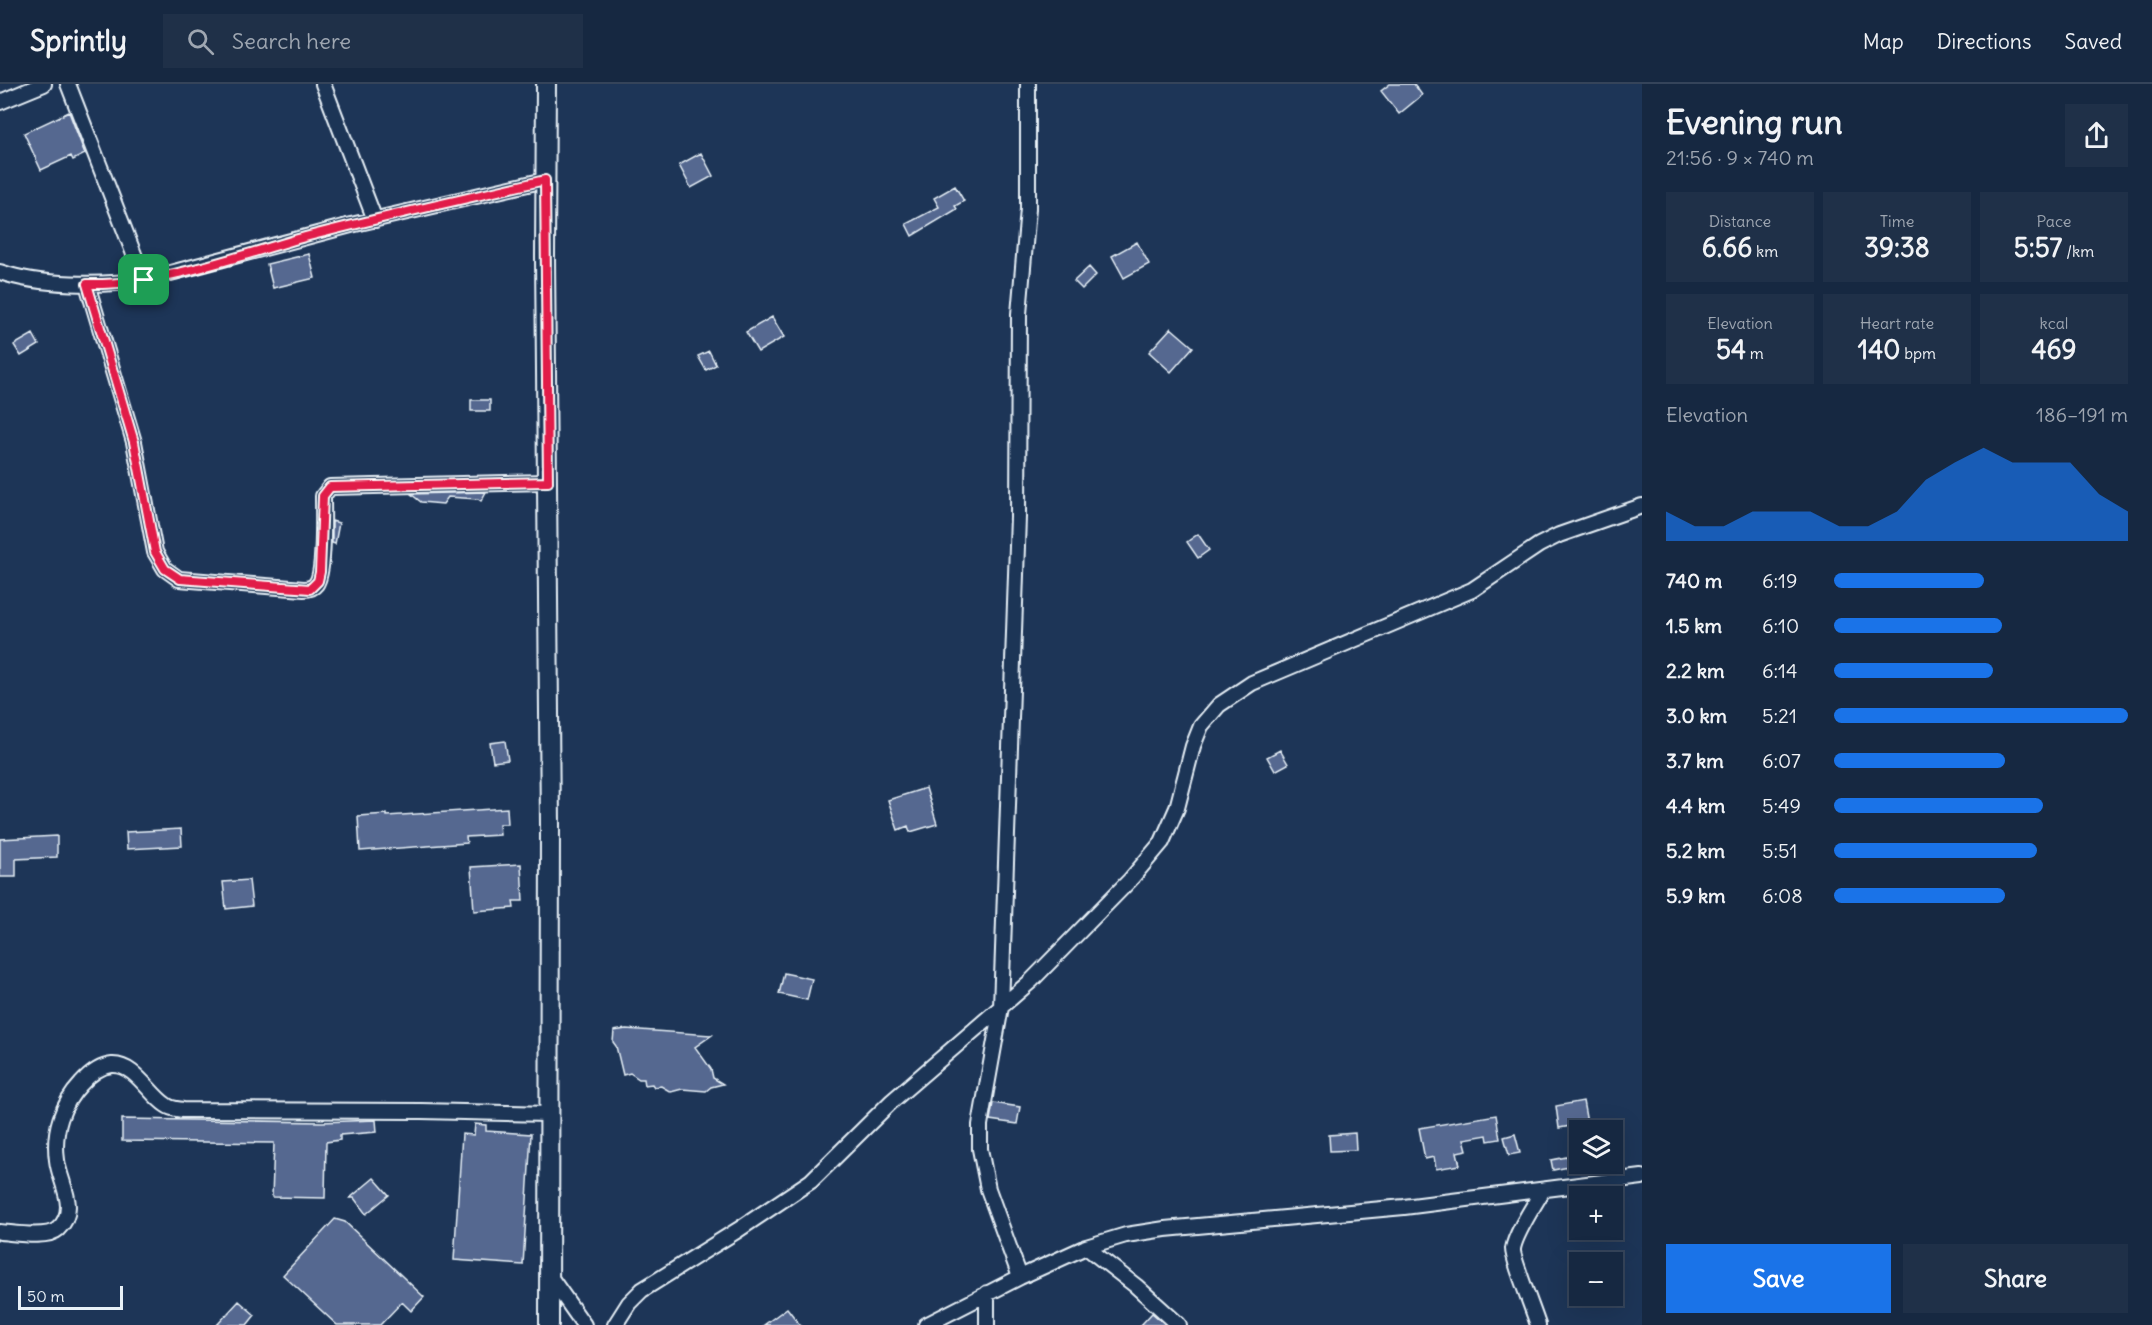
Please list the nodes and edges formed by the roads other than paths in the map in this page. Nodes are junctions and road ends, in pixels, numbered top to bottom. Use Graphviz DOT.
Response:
graph roads {
  1 [pos="44,84"];
  2 [pos="68,84"];
  3 [pos="323,84"];
  4 [pos="546,84"];
  5 [pos="1028,84"];
  6 [pos="0,102"];
  7 [pos="545,180"];
  8 [pos="375,220"];
  9 [pos="0,272"];
  10 [pos="144,280"];
  11 [pos="87,284"];
  12 [pos="548,482"];
  13 [pos="1642,506"];
  14 [pos="1001,1007"];
  15 [pos="549,1114"];
  16 [pos="1642,1177"];
  17 [pos="1543,1190"];
  18 [pos="0,1232"];
  19 [pos="1086,1247"];
  20 [pos="548,1274"];
  21 [pos="1020,1277"];
  22 [pos="987,1293"];
  23 [pos="549,1325"];
  24 [pos="584,1325"];
  25 [pos="615,1325"];
  26 [pos="926,1325"];
  27 [pos="987,1325"];
  28 [pos="1179,1325"];
  29 [pos="1539,1325"];
  1 -- 6 [label="street"];
  2 -- 10 [label="street"];
  3 -- 8 [label="street"];
  4 -- 7 [label="main road"];
  5 -- 14 [label="street"];
  7 -- 8 [label="street"];
  7 -- 12 [label="main road"];
  8 -- 10 [label="street"];
  9 -- 11 [label="street"];
  10 -- 11 [label="street"];
  11 -- 12 [label="street"];
  12 -- 15 [label="main road"];
  13 -- 14 [label="street"];
  14 -- 21 [label="street"];
  14 -- 25 [label="street"];
  15 -- 18 [label="street"];
  15 -- 20 [label="main road"];
  16 -- 17 [label="street"];
  17 -- 19 [label="street"];
  17 -- 29 [label="street"];
  19 -- 21 [label="street"];
  19 -- 28 [label="street"];
  20 -- 23 [label="main road"];
  20 -- 24 [label="street"];
  21 -- 22 [label="street"];
  22 -- 26 [label="street"];
  22 -- 27 [label="street"];
}
